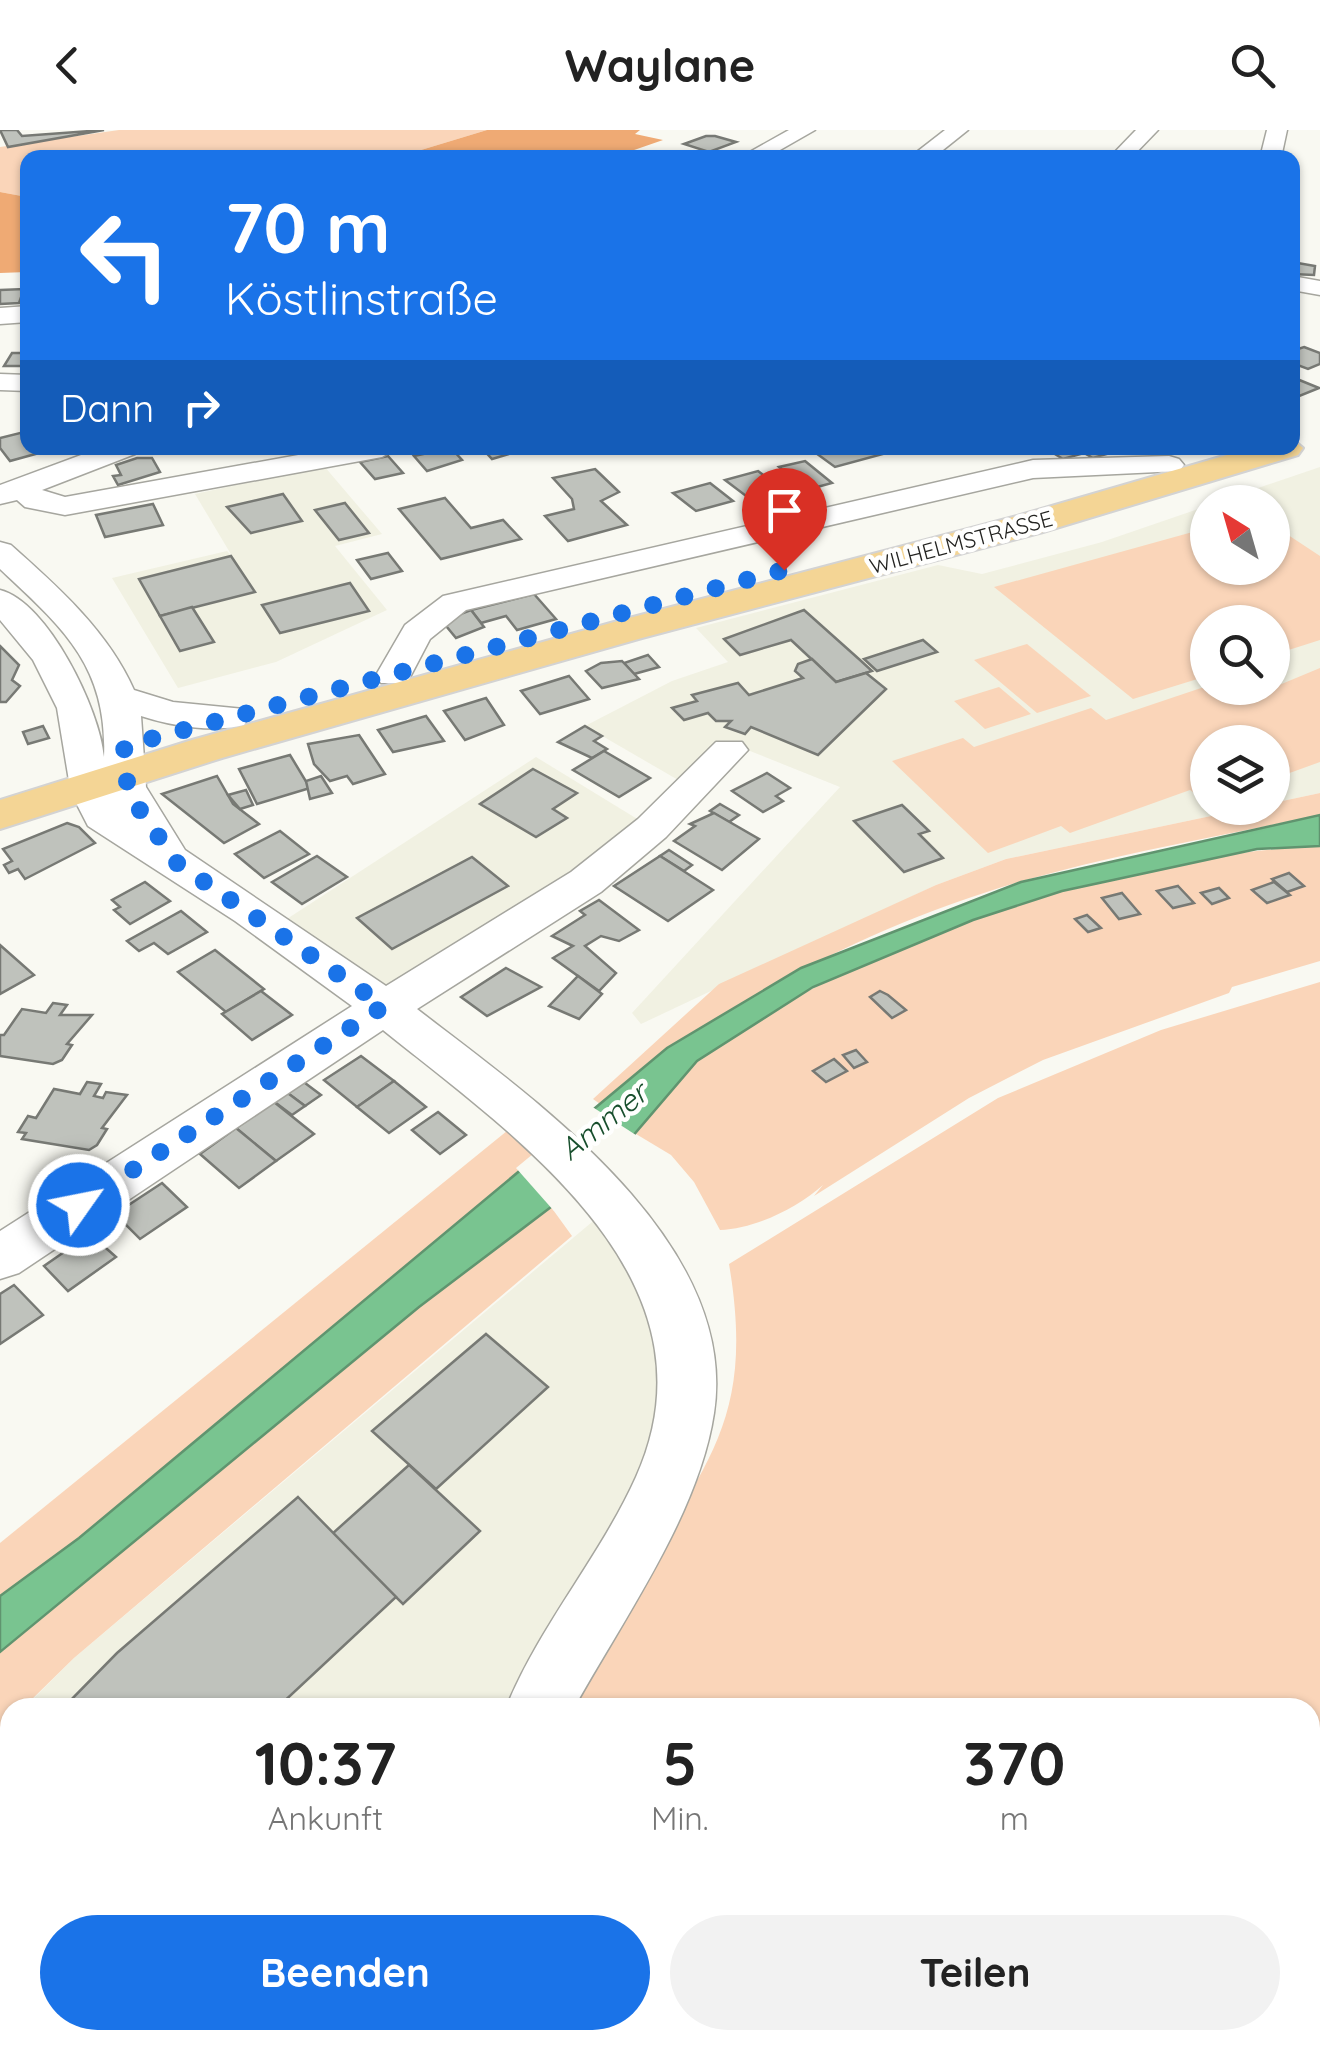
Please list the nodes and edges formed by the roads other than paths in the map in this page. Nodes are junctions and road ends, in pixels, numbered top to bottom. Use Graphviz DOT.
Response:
graph roads {
  1 [pos="805,130"];
  2 [pos="1148,130"];
  3 [pos="959,131"];
  4 [pos="766,150"];
  5 [pos="931,150"];
  6 [pos="1127,150"];
  7 [pos="106,455"];
  8 [pos="344,455"];
  9 [pos="1009,455"];
  10 [pos="1206,455"];
  11 [pos="1234,455"];
  12 [pos="1168,465"];
  13 [pos="1034,469"];
  14 [pos="1129,485"];
  15 [pos="11,492"];
  16 [pos="1068,492"];
  17 [pos="1030,524"];
  18 [pos="0,552"];
  19 [pos="0,600"];
  20 [pos="394,675"];
  21 [pos="119,697"];
  22 [pos="231,717"];
  23 [pos="729,750"];
  24 [pos="104,766"];
  25 [pos="0,786"];
  26 [pos="0,815"];
  27 [pos="384,1006"];
  28 [pos="0,1258"];
  29 [pos="544,1698"];
  1 -- 4 [label="street"];
  2 -- 6 [label="street"];
  3 -- 5 [label="street"];
  7 -- 15 [label="street"];
  8 -- 15 [label="street"];
  9 -- 13 [label="street"];
  10 -- 12 [label="main road, WILHELMSTRASSE"];
  11 -- 14 [label="main road, WILHELMSTRASSE"];
  12 -- 13 [label="street, WILHELMSTRASSE"];
  12 -- 14 [label="main road, WILHELMSTRASSE"];
  13 -- 16 [label="street"];
  13 -- 20 [label="street, WILHELMSTRASSE"];
  14 -- 16 [label="main road, WILHELMSTRASSE"];
  14 -- 17 [label="main road, WILHELMSTRASSE"];
  16 -- 17 [label="main road"];
  16 -- 20 [label="main road, WILHELMSTRASSE"];
  17 -- 24 [label="main road, WILHELMSTRASSE"];
  18 -- 21 [label="street"];
  19 -- 24 [label="street"];
  20 -- 22 [label="main road, WILHELMSTRASSE"];
  21 -- 22 [label="street"];
  21 -- 24 [label="street"];
  22 -- 24 [label="main road, WILHELMSTRASSE"];
  23 -- 27 [label="street"];
  24 -- 25 [label="main road, WILHELMSTRASSE"];
  24 -- 26 [label="main road, WILHELMSTRASSE"];
  24 -- 27 [label="street"];
  27 -- 28 [label="street"];
  27 -- 29 [label="street"];
}
